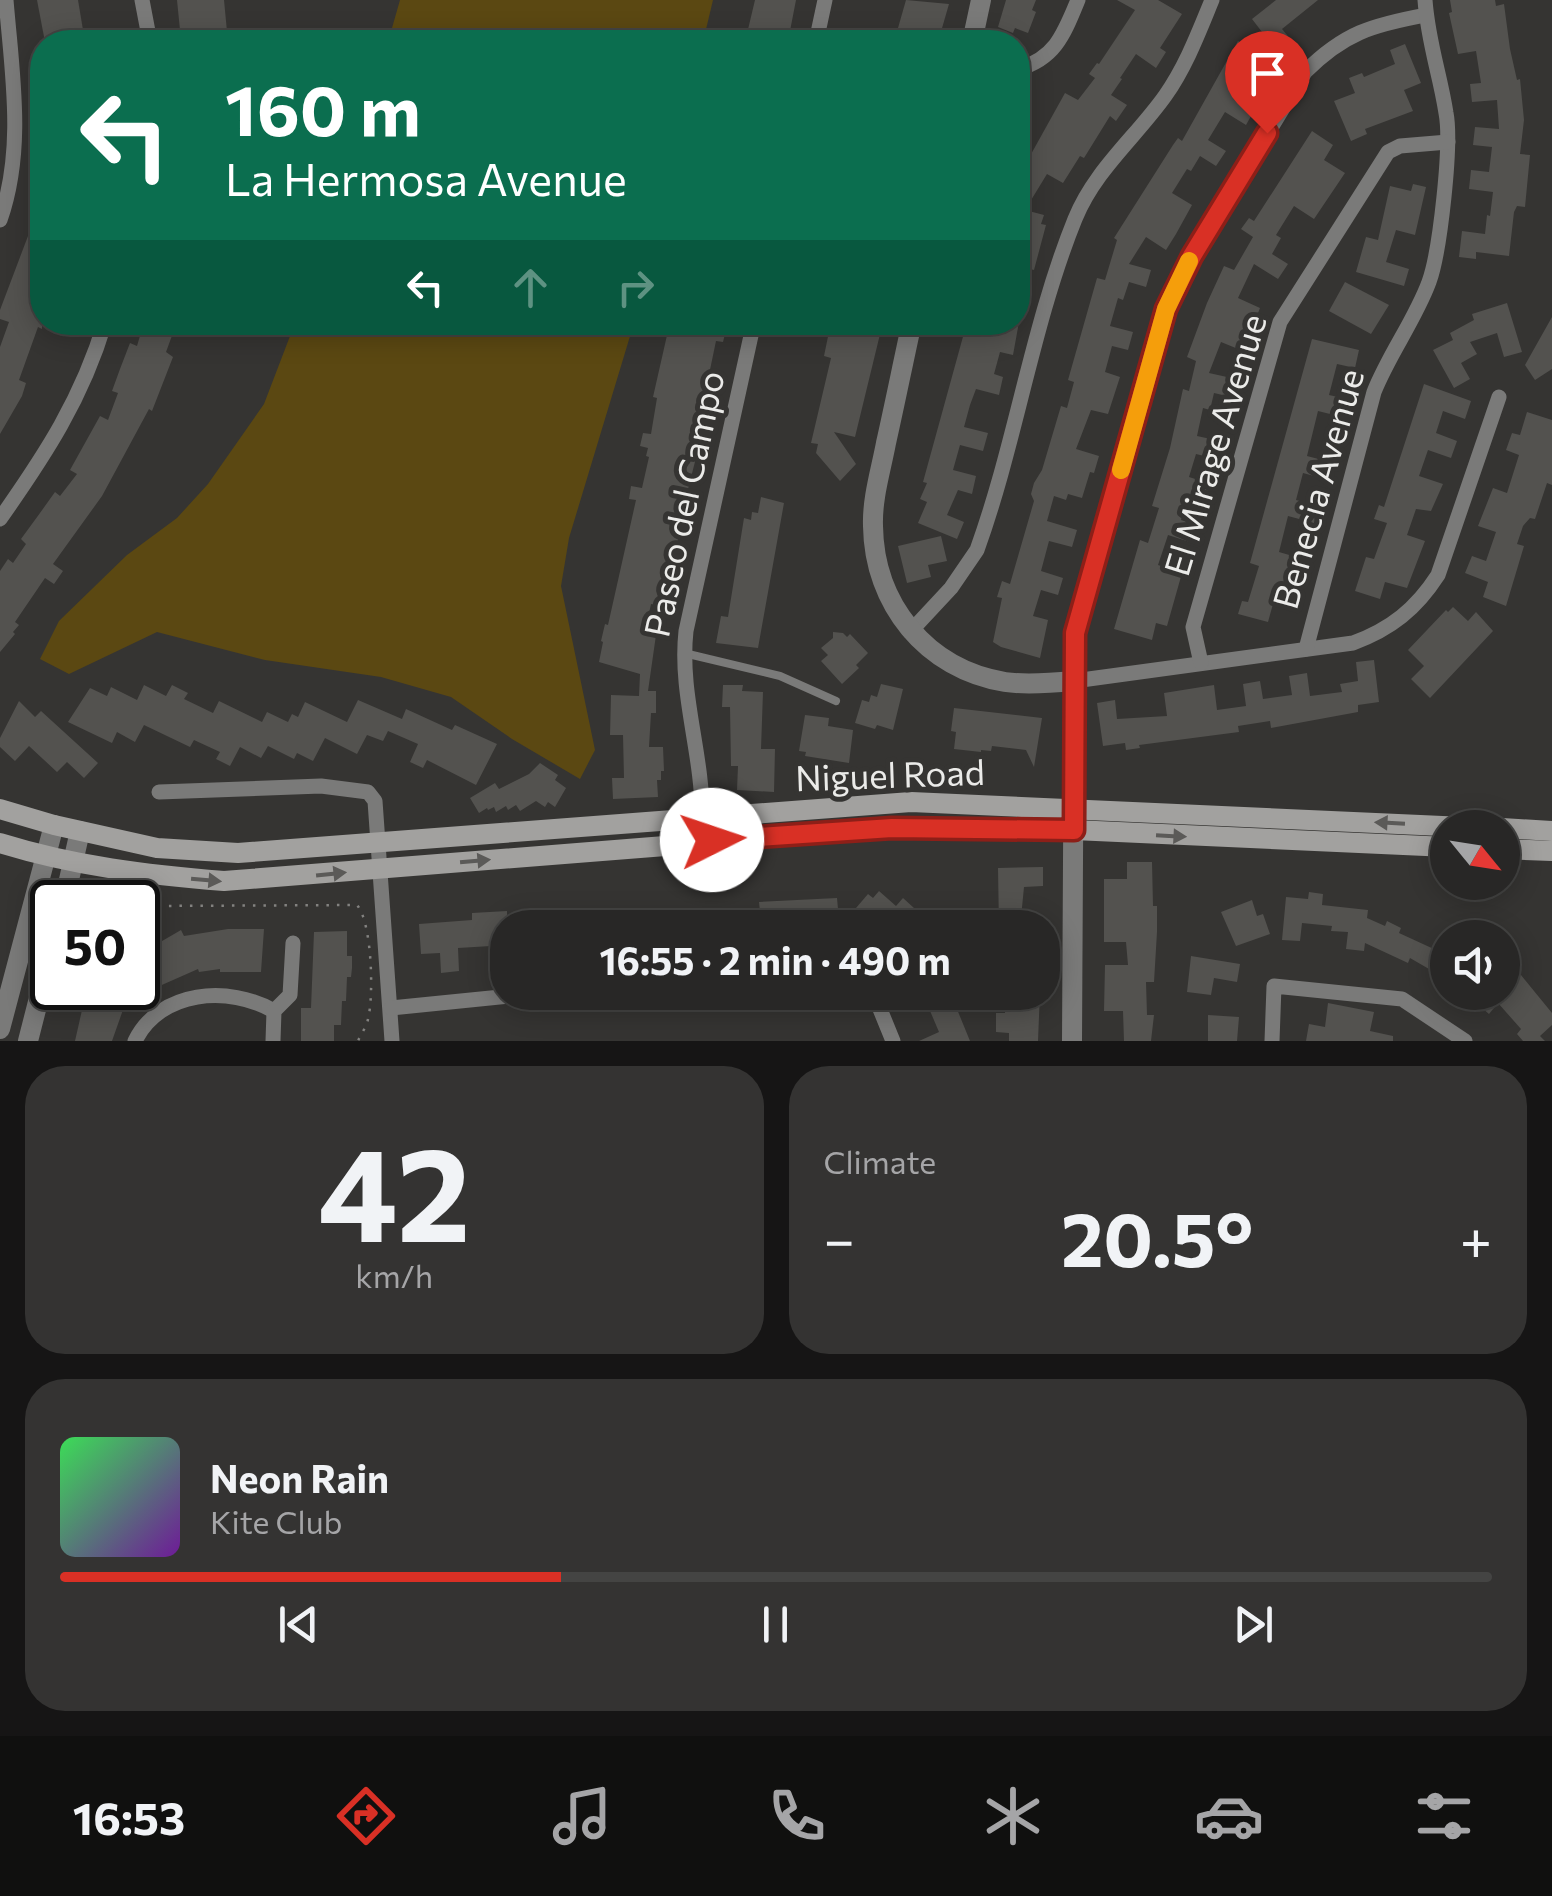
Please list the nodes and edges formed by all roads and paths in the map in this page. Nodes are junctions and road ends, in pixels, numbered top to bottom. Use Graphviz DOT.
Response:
graph roads {
  1 [pos="6,0"];
  2 [pos="142,0"];
  3 [pos="825,0"];
  4 [pos="981,0"];
  5 [pos="1078,0"];
  6 [pos="1212,0"];
  7 [pos="1425,7"];
  8 [pos="148,30"];
  9 [pos="819,30"];
  10 [pos="975,30"];
  11 [pos="1030,63"];
  12 [pos="1448,142"];
  13 [pos="0,220"];
  14 [pos="100,335"];
  15 [pos="751,335"];
  16 [pos="909,335"];
  17 [pos="1499,397"];
  18 [pos="0,520"];
  19 [pos="910,632"];
  20 [pos="1306,649"];
  21 [pos="684,652"];
  22 [pos="1201,664"];
  23 [pos="1074,681"];
  24 [pos="836,702"];
  25 [pos="160,792"];
  26 [pos="1073,807"];
  27 [pos="0,809"];
  28 [pos="702,817"];
  29 [pos="54,825"];
  30 [pos="1430,825"];
  31 [pos="1520,829"];
  32 [pos="1074,830"];
  33 [pos="80,831"];
  34 [pos="1552,831"];
  35 [pos="797,834"];
  36 [pos="0,843"];
  37 [pos="376,843"];
  38 [pos="1430,846"];
  39 [pos="600,850"];
  40 [pos="1520,850"];
  41 [pos="1552,851"];
  42 [pos="45,857"];
  43 [pos="75,863"];
  44 [pos="378,869"];
  45 [pos="70,880"];
  46 [pos="293,943"];
  47 [pos="490,998"];
  48 [pos="391,1008"];
  49 [pos="36,1010"];
  50 [pos="880,1010"];
  51 [pos="274,1012"];
  52 [pos="0,1029"];
  53 [pos="28,1041"];
  54 [pos="135,1041"];
  55 [pos="274,1041"];
  56 [pos="392,1041"];
  57 [pos="893,1041"];
  58 [pos="1072,1041"];
  59 [pos="1272,1041"];
  60 [pos="1466,1041"];
  1 -- 13 [label="street"];
  2 -- 8 [label="street"];
  3 -- 9 [label="street"];
  4 -- 10 [label="street"];
  5 -- 11 [label="street"];
  6 -- 19 [label="street"];
  7 -- 12 [label="street, Benecia Avenue"];
  7 -- 23 [label="street"];
  12 -- 20 [label="street, Benecia Avenue"];
  12 -- 22 [label="street, El Mirage Avenue"];
  14 -- 18 [label="street"];
  15 -- 21 [label="street, Paseo del Campo"];
  16 -- 19 [label="street"];
  17 -- 20 [label="street"];
  19 -- 23 [label="street"];
  20 -- 22 [label="street"];
  21 -- 24 [label="lane"];
  21 -- 28 [label="street, Paseo del Campo"];
  22 -- 23 [label="street"];
  23 -- 26 [label="street"];
  25 -- 37 [label="street"];
  26 -- 28 [label="main road, Niguel Road"];
  30 -- 26 [label="main road, Niguel Road, one-way"];
  26 -- 32 [label="street"];
  27 -- 29 [label="main road, Niguel Road"];
  28 -- 35 [label="main road"];
  28 -- 37 [label="main road, Niguel Road"];
  28 -- 39 [label="main road"];
  29 -- 33 [label="main road, Niguel Road"];
  29 -- 42 [label="street"];
  31 -- 34 [label="main road"];
  32 -- 35 [label="main road, Niguel Road"];
  32 -- 38 [label="main road, Niguel Road, one-way"];
  32 -- 58 [label="street"];
  33 -- 37 [label="main road, Niguel Road"];
  33 -- 43 [label="street"];
  35 -- 39 [label="main road, Niguel Road"];
  36 -- 42 [label="main road, Niguel Road"];
  37 -- 44 [label="street"];
  44 -- 39 [label="main road, Niguel Road, one-way"];
  40 -- 41 [label="main road"];
  42 -- 43 [label="main road, Niguel Road"];
  42 -- 52 [label="street"];
  43 -- 44 [label="main road, Niguel Road, one-way"];
  43 -- 45 [label="street"];
  44 -- 48 [label="street"];
  46 -- 51 [label="street"];
  47 -- 48 [label="street"];
  48 -- 56 [label="street"];
  49 -- 53 [label="street"];
  50 -- 57 [label="street"];
  51 -- 54 [label="street"];
  51 -- 55 [label="street"];
  59 -- 60 [label="street"];
}
